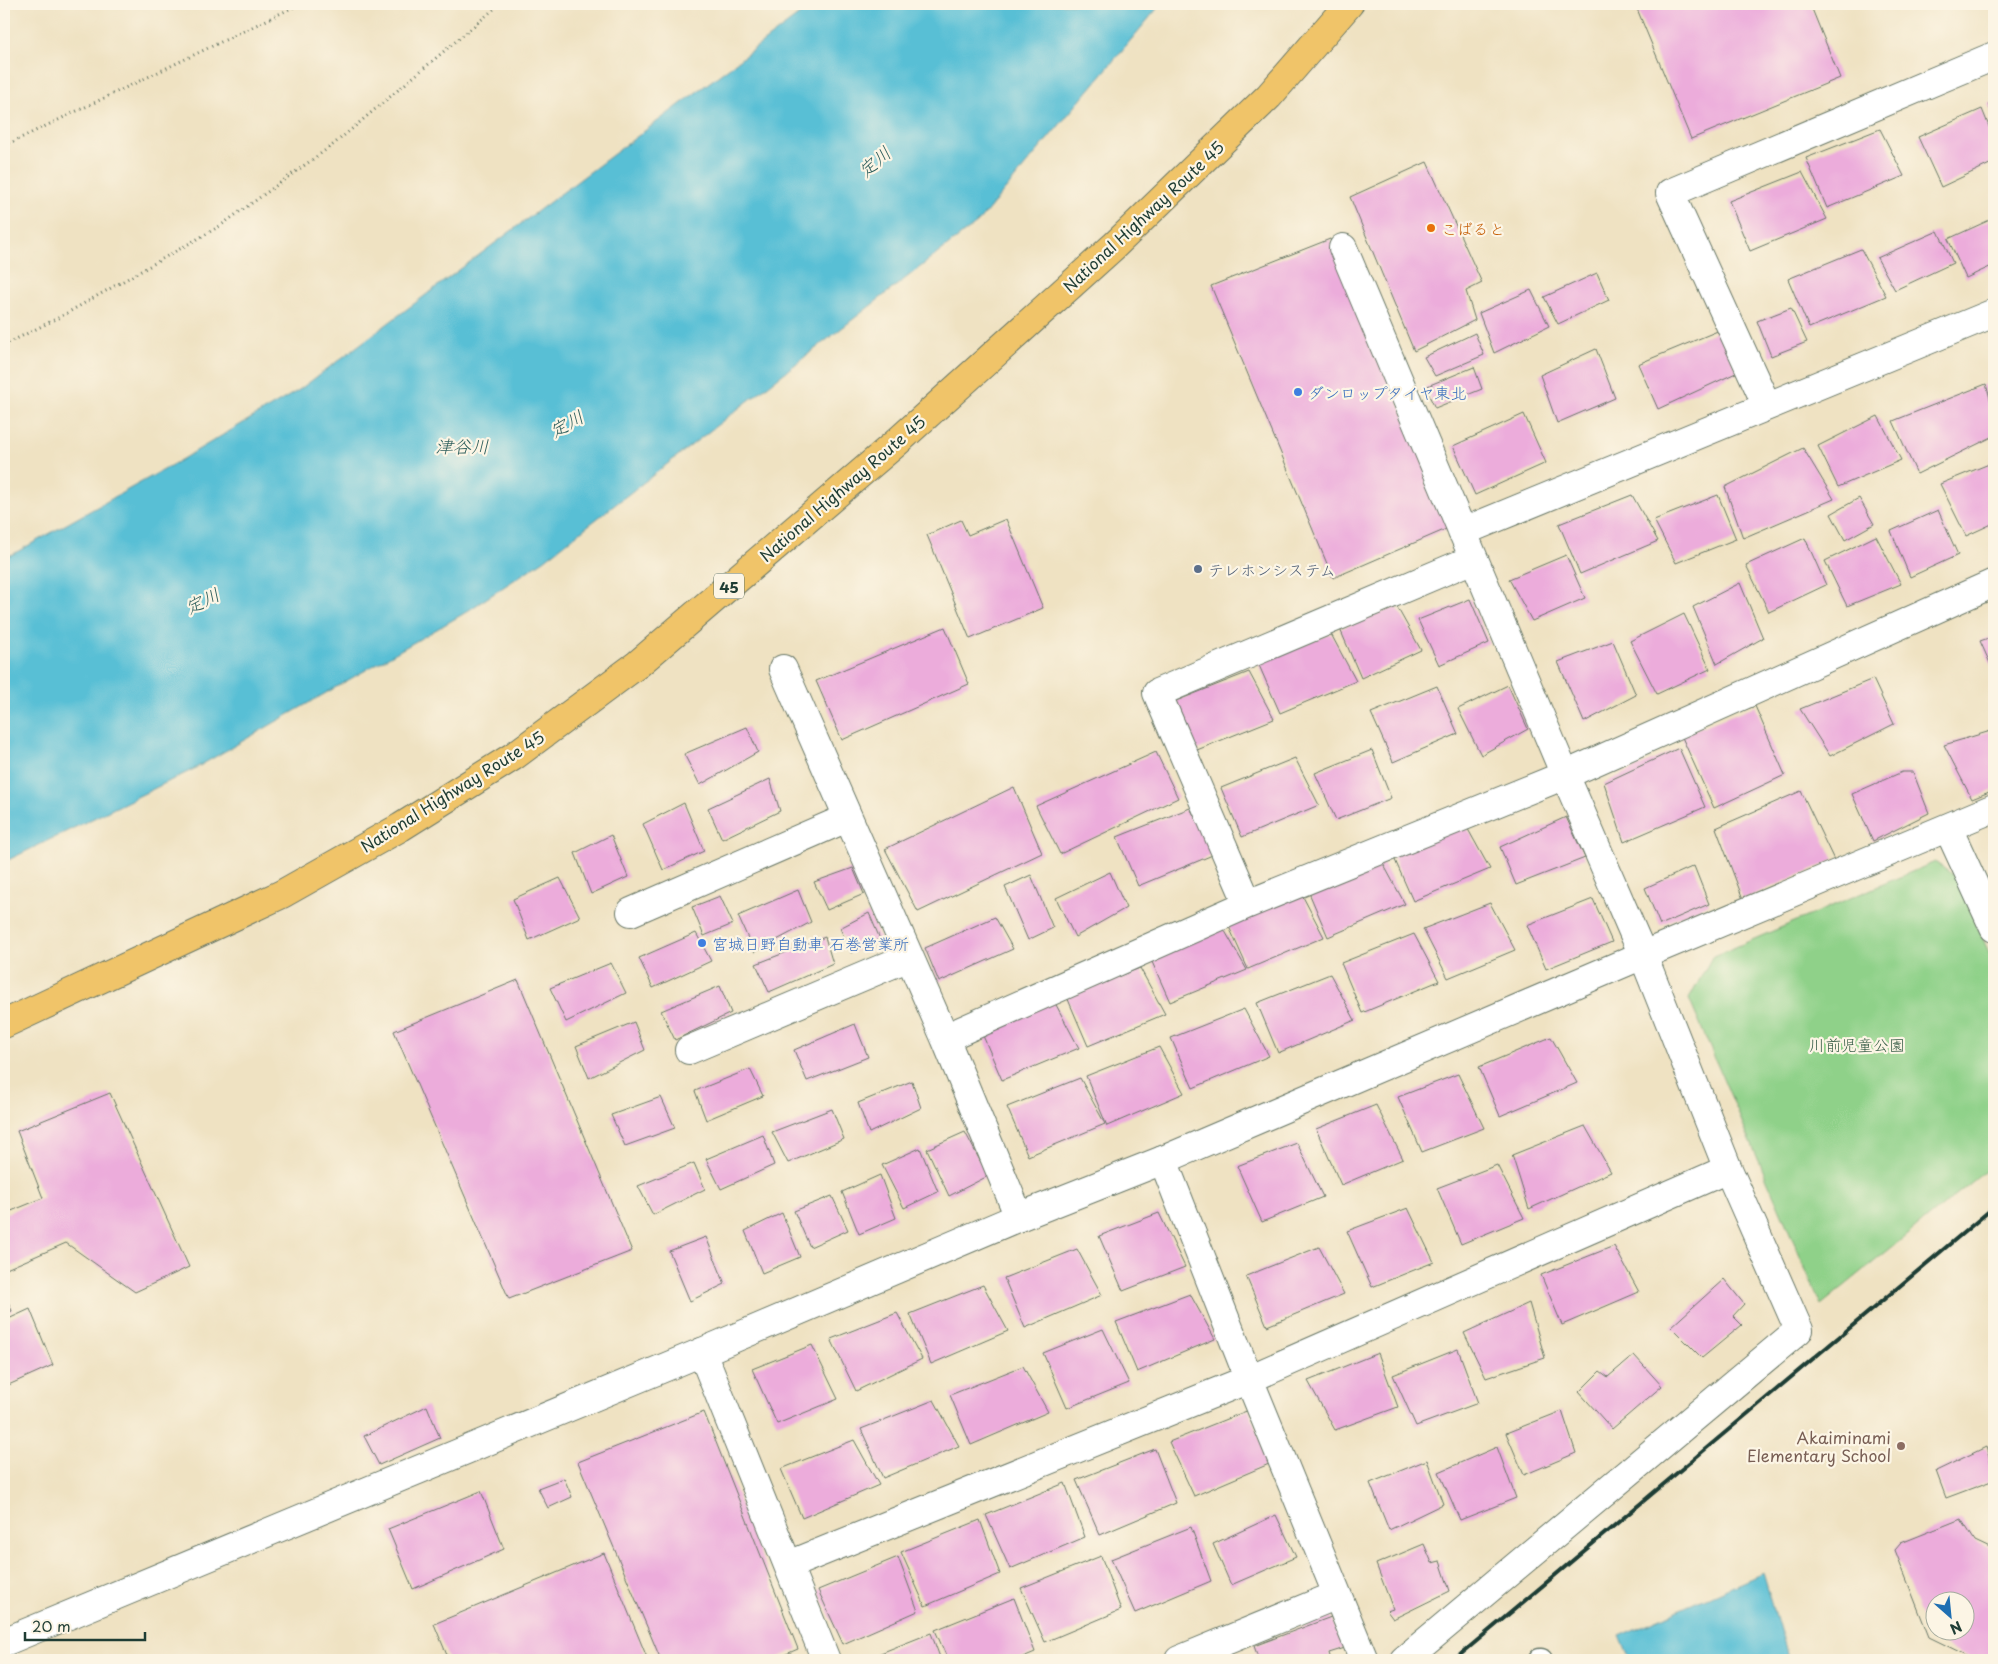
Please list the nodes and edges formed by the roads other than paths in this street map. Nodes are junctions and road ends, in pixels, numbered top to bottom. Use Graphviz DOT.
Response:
graph roads {
  1 [pos="1349,4"];
  2 [pos="1994,56"];
  3 [pos="1343,248"];
  4 [pos="1994,312"];
  5 [pos="1767,406"];
  6 [pos="1462,532"];
  7 [pos="1473,559"];
  8 [pos="1994,583"];
  9 [pos="783,669"];
  10 [pos="1565,775"];
  11 [pos="1994,808"];
  12 [pos="848,818"];
  13 [pos="1948,828"];
  14 [pos="1248,904"];
  15 [pos="631,912"];
  16 [pos="1994,928"];
  17 [pos="1643,954"];
  18 [pos="909,957"];
  19 [pos="4,1024"];
  20 [pos="945,1038"];
  21 [pos="689,1050"];
  22 [pos="1163,1160"];
  23 [pos="1728,1170"];
  24 [pos="1019,1217"];
  25 [pos="702,1352"];
  26 [pos="1249,1379"];
  27 [pos="789,1565"];
  28 [pos="1337,1595"];
  29 [pos="4,1642"];
  30 [pos="826,1660"];
  31 [pos="1179,1660"];
  32 [pos="1364,1660"];
  33 [pos="1404,1660"];
  1 -- 19 [label="highway, National Highway Route 45 / 45"];
  2 -- 5 [label="street"];
  3 -- 6 [label="street"];
  4 -- 5 [label="street"];
  5 -- 6 [label="street"];
  6 -- 7 [label="street"];
  7 -- 10 [label="street"];
  7 -- 14 [label="street"];
  8 -- 10 [label="street"];
  9 -- 12 [label="street"];
  10 -- 14 [label="street"];
  10 -- 17 [label="street"];
  11 -- 13 [label="street"];
  12 -- 15 [label="street"];
  12 -- 18 [label="street"];
  13 -- 16 [label="street"];
  13 -- 17 [label="street"];
  14 -- 20 [label="street"];
  17 -- 22 [label="street"];
  17 -- 23 [label="street"];
  18 -- 20 [label="street"];
  18 -- 21 [label="street"];
  20 -- 24 [label="street"];
  22 -- 24 [label="street"];
  22 -- 26 [label="street"];
  23 -- 26 [label="street"];
  23 -- 33 [label="street"];
  24 -- 25 [label="street"];
  25 -- 27 [label="street"];
  25 -- 29 [label="street"];
  26 -- 27 [label="street"];
  26 -- 28 [label="street"];
  27 -- 30 [label="street"];
  28 -- 31 [label="street"];
  28 -- 32 [label="street"];
}
